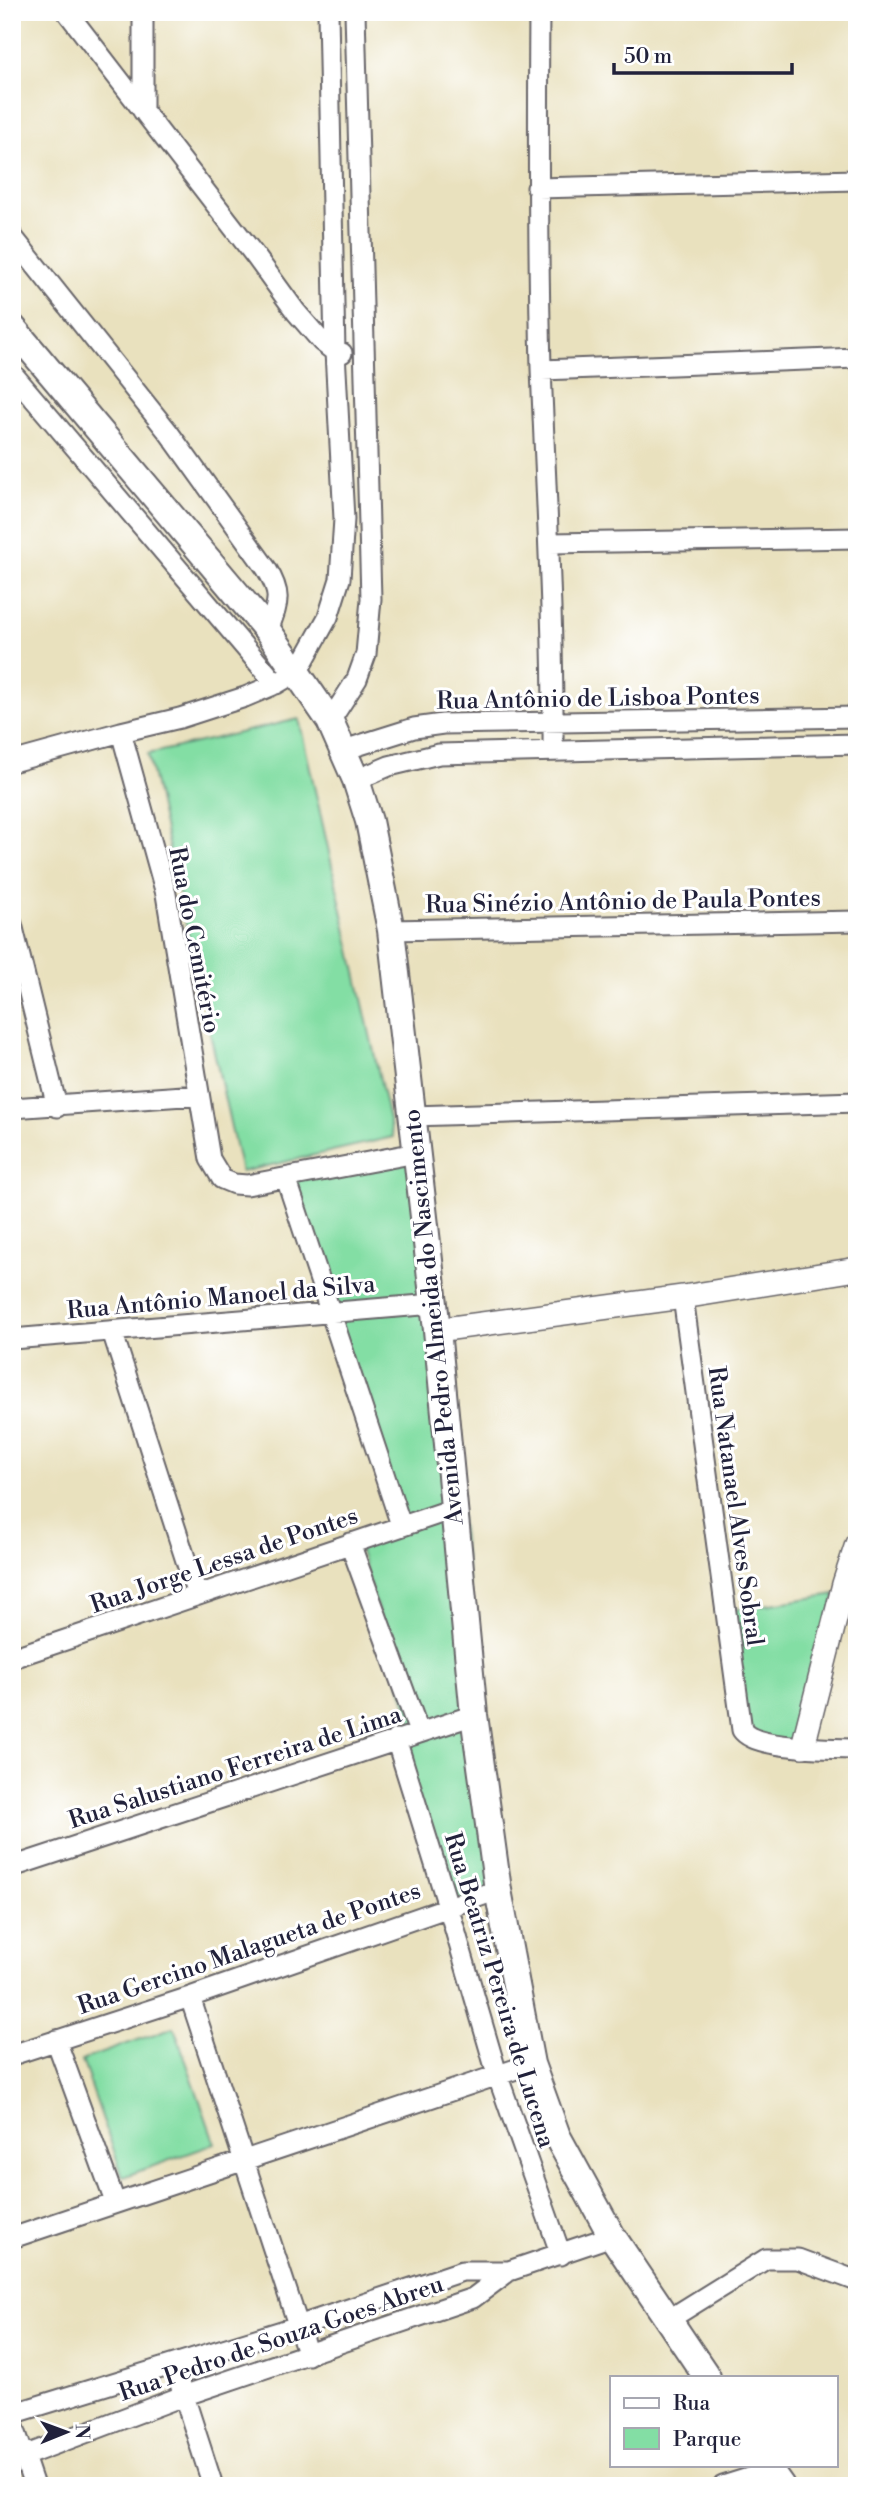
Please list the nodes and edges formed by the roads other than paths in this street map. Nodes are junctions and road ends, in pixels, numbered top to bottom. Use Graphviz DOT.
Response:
graph roads {
  1 [pos="66,12"];
  2 [pos="143,12"];
  3 [pos="328,12"];
  4 [pos="355,12"];
  5 [pos="539,12"];
  6 [pos="143,111"];
  7 [pos="857,180"];
  8 [pos="537,188"];
  9 [pos="12,236"];
  10 [pos="12,327"];
  11 [pos="335,352"];
  12 [pos="857,358"];
  13 [pos="363,359"];
  14 [pos="542,370"];
  15 [pos="12,373"];
  16 [pos="857,538"];
  17 [pos="550,543"];
  18 [pos="268,631"];
  19 [pos="287,678"];
  20 [pos="857,717"];
  21 [pos="330,721"];
  22 [pos="554,721"];
  23 [pos="121,732"];
  24 [pos="857,744"];
  25 [pos="344,750"];
  26 [pos="553,751"];
  27 [pos="12,762"];
  28 [pos="356,780"];
  29 [pos="857,921"];
  30 [pos="12,924"];
  31 [pos="391,930"];
  32 [pos="198,1095"];
  33 [pos="857,1102"];
  34 [pos="57,1107"];
  35 [pos="12,1108"];
  36 [pos="412,1116"];
  37 [pos="416,1153"];
  38 [pos="286,1178"];
  39 [pos="857,1269"];
  40 [pos="683,1297"];
  41 [pos="434,1304"];
  42 [pos="329,1312"];
  43 [pos="437,1330"];
  44 [pos="112,1331"];
  45 [pos="12,1339"];
  46 [pos="453,1509"];
  47 [pos="401,1525"];
  48 [pos="350,1543"];
  49 [pos="857,1545"];
  50 [pos="197,1595"];
  51 [pos="12,1658"];
  52 [pos="474,1715"];
  53 [pos="419,1732"];
  54 [pos="396,1739"];
  55 [pos="803,1746"];
  56 [pos="857,1749"];
  57 [pos="12,1867"];
  58 [pos="498,1890"];
  59 [pos="449,1906"];
  60 [pos="190,1997"];
  61 [pos="56,2040"];
  62 [pos="12,2055"];
  63 [pos="531,2064"];
  64 [pos="496,2074"];
  65 [pos="244,2161"];
  66 [pos="114,2202"];
  67 [pos="612,2236"];
  68 [pos="12,2238"];
  69 [pos="561,2255"];
  70 [pos="509,2271"];
  71 [pos="857,2281"];
  72 [pos="668,2320"];
  73 [pos="298,2326"];
  74 [pos="308,2355"];
  75 [pos="174,2365"];
  76 [pos="706,2376"];
  77 [pos="183,2396"];
  78 [pos="12,2414"];
  79 [pos="12,2421"];
  80 [pos="24,2456"];
  81 [pos="773,2474"];
  82 [pos="34,2486"];
  83 [pos="214,2486"];
  84 [pos="723,2486"];
  1 -- 6 [label="street"];
  2 -- 6 [label="street"];
  3 -- 11 [label="street"];
  4 -- 13 [label="street"];
  5 -- 8 [label="street"];
  6 -- 11 [label="street"];
  7 -- 8 [label="street"];
  8 -- 14 [label="street"];
  9 -- 18 [label="street"];
  10 -- 18 [label="main road, Avenida Pedro Almeida do Nascimento"];
  11 -- 13 [label="street"];
  11 -- 19 [label="street"];
  12 -- 14 [label="street"];
  13 -- 21 [label="street"];
  14 -- 17 [label="street"];
  15 -- 19 [label="street"];
  16 -- 17 [label="street"];
  17 -- 22 [label="street"];
  18 -- 19 [label="main road, Avenida Pedro Almeida do Nascimento"];
  19 -- 21 [label="main road, Avenida Pedro Almeida do Nascimento"];
  19 -- 23 [label="street"];
  20 -- 22 [label="street, Rua Antônio de Lisboa Pontes"];
  21 -- 25 [label="main road, Avenida Pedro Almeida do Nascimento"];
  22 -- 25 [label="street, Rua Antônio de Lisboa Pontes"];
  22 -- 26 [label="street"];
  23 -- 27 [label="street"];
  23 -- 32 [label="street, Rua do Cemitério"];
  24 -- 26 [label="street"];
  25 -- 28 [label="main road, Avenida Pedro Almeida do Nascimento"];
  26 -- 28 [label="street"];
  28 -- 31 [label="main road, Avenida Pedro Almeida do Nascimento"];
  29 -- 31 [label="street, Rua Sinézio Antônio de Paula Pontes"];
  30 -- 34 [label="street"];
  31 -- 36 [label="main road, Avenida Pedro Almeida do Nascimento"];
  32 -- 34 [label="street"];
  32 -- 38 [label="street, Rua do Cemitério"];
  33 -- 36 [label="street"];
  34 -- 35 [label="street"];
  36 -- 37 [label="main road, Avenida Pedro Almeida do Nascimento"];
  37 -- 38 [label="street"];
  37 -- 41 [label="main road, Avenida Pedro Almeida do Nascimento"];
  38 -- 42 [label="street"];
  39 -- 40 [label="street"];
  40 -- 43 [label="street"];
  40 -- 55 [label="street, Rua Natanael Alves Sobral"];
  41 -- 42 [label="street, Rua Antônio Manoel da Silva"];
  41 -- 43 [label="main road, Avenida Pedro Almeida do Nascimento"];
  42 -- 44 [label="street, Rua Antônio Manoel da Silva"];
  42 -- 47 [label="street"];
  43 -- 46 [label="main road, Avenida Pedro Almeida do Nascimento"];
  44 -- 45 [label="street, Rua Antônio Manoel da Silva"];
  44 -- 50 [label="street"];
  46 -- 47 [label="street, Rua Jorge Lessa de Pontes"];
  46 -- 52 [label="main road, Avenida Pedro Almeida do Nascimento"];
  47 -- 48 [label="street, Rua Jorge Lessa de Pontes"];
  48 -- 50 [label="street, Rua Jorge Lessa de Pontes"];
  48 -- 53 [label="street"];
  49 -- 55 [label="street"];
  50 -- 51 [label="street, Rua Jorge Lessa de Pontes"];
  52 -- 53 [label="street, Rua Salustiano Ferreira de Lima"];
  52 -- 58 [label="main road, Avenida Pedro Almeida do Nascimento"];
  53 -- 54 [label="street, Rua Salustiano Ferreira de Lima"];
  54 -- 57 [label="street, Rua Salustiano Ferreira de Lima"];
  54 -- 59 [label="street, Rua Beatriz Pereira de Lucena"];
  55 -- 56 [label="street"];
  58 -- 59 [label="street, Rua Gercino Malagueta de Pontes"];
  58 -- 63 [label="main road, Avenida Pedro Almeida do Nascimento"];
  59 -- 60 [label="street, Rua Gercino Malagueta de Pontes"];
  59 -- 64 [label="street, Rua Beatriz Pereira de Lucena"];
  60 -- 61 [label="street, Rua Gercino Malagueta de Pontes"];
  60 -- 65 [label="street"];
  61 -- 62 [label="street, Rua Gercino Malagueta de Pontes"];
  61 -- 66 [label="street, Rua Gercino Malagueta de Pontes"];
  63 -- 64 [label="street"];
  63 -- 67 [label="main road, Avenida Pedro Almeida do Nascimento"];
  64 -- 65 [label="street"];
  64 -- 69 [label="street, Rua Beatriz Pereira de Lucena"];
  65 -- 66 [label="street"];
  65 -- 73 [label="street"];
  66 -- 68 [label="street"];
  67 -- 69 [label="street, Rua Pedro de Souza Goes Abreu"];
  67 -- 72 [label="main road, Avenida Pedro Almeida do Nascimento"];
  69 -- 70 [label="street, Rua Pedro de Souza Goes Abreu"];
  70 -- 73 [label="street, Rua Pedro de Souza Goes Abreu"];
  70 -- 74 [label="street, Rua Pedro de Souza Goes Abreu"];
  71 -- 72 [label="street"];
  72 -- 76 [label="main road, Avenida Pedro Almeida do Nascimento"];
  73 -- 74 [label="street"];
  73 -- 75 [label="street, Rua Pedro de Souza Goes Abreu"];
  74 -- 77 [label="street, Rua Pedro de Souza Goes Abreu"];
  75 -- 77 [label="street"];
  75 -- 78 [label="street, Rua Pedro de Souza Goes Abreu"];
  77 -- 80 [label="street, Rua Pedro de Souza Goes Abreu"];
  77 -- 83 [label="street"];
  79 -- 80 [label="street"];
  80 -- 82 [label="street"];
  81 -- 84 [label="street"];
}
